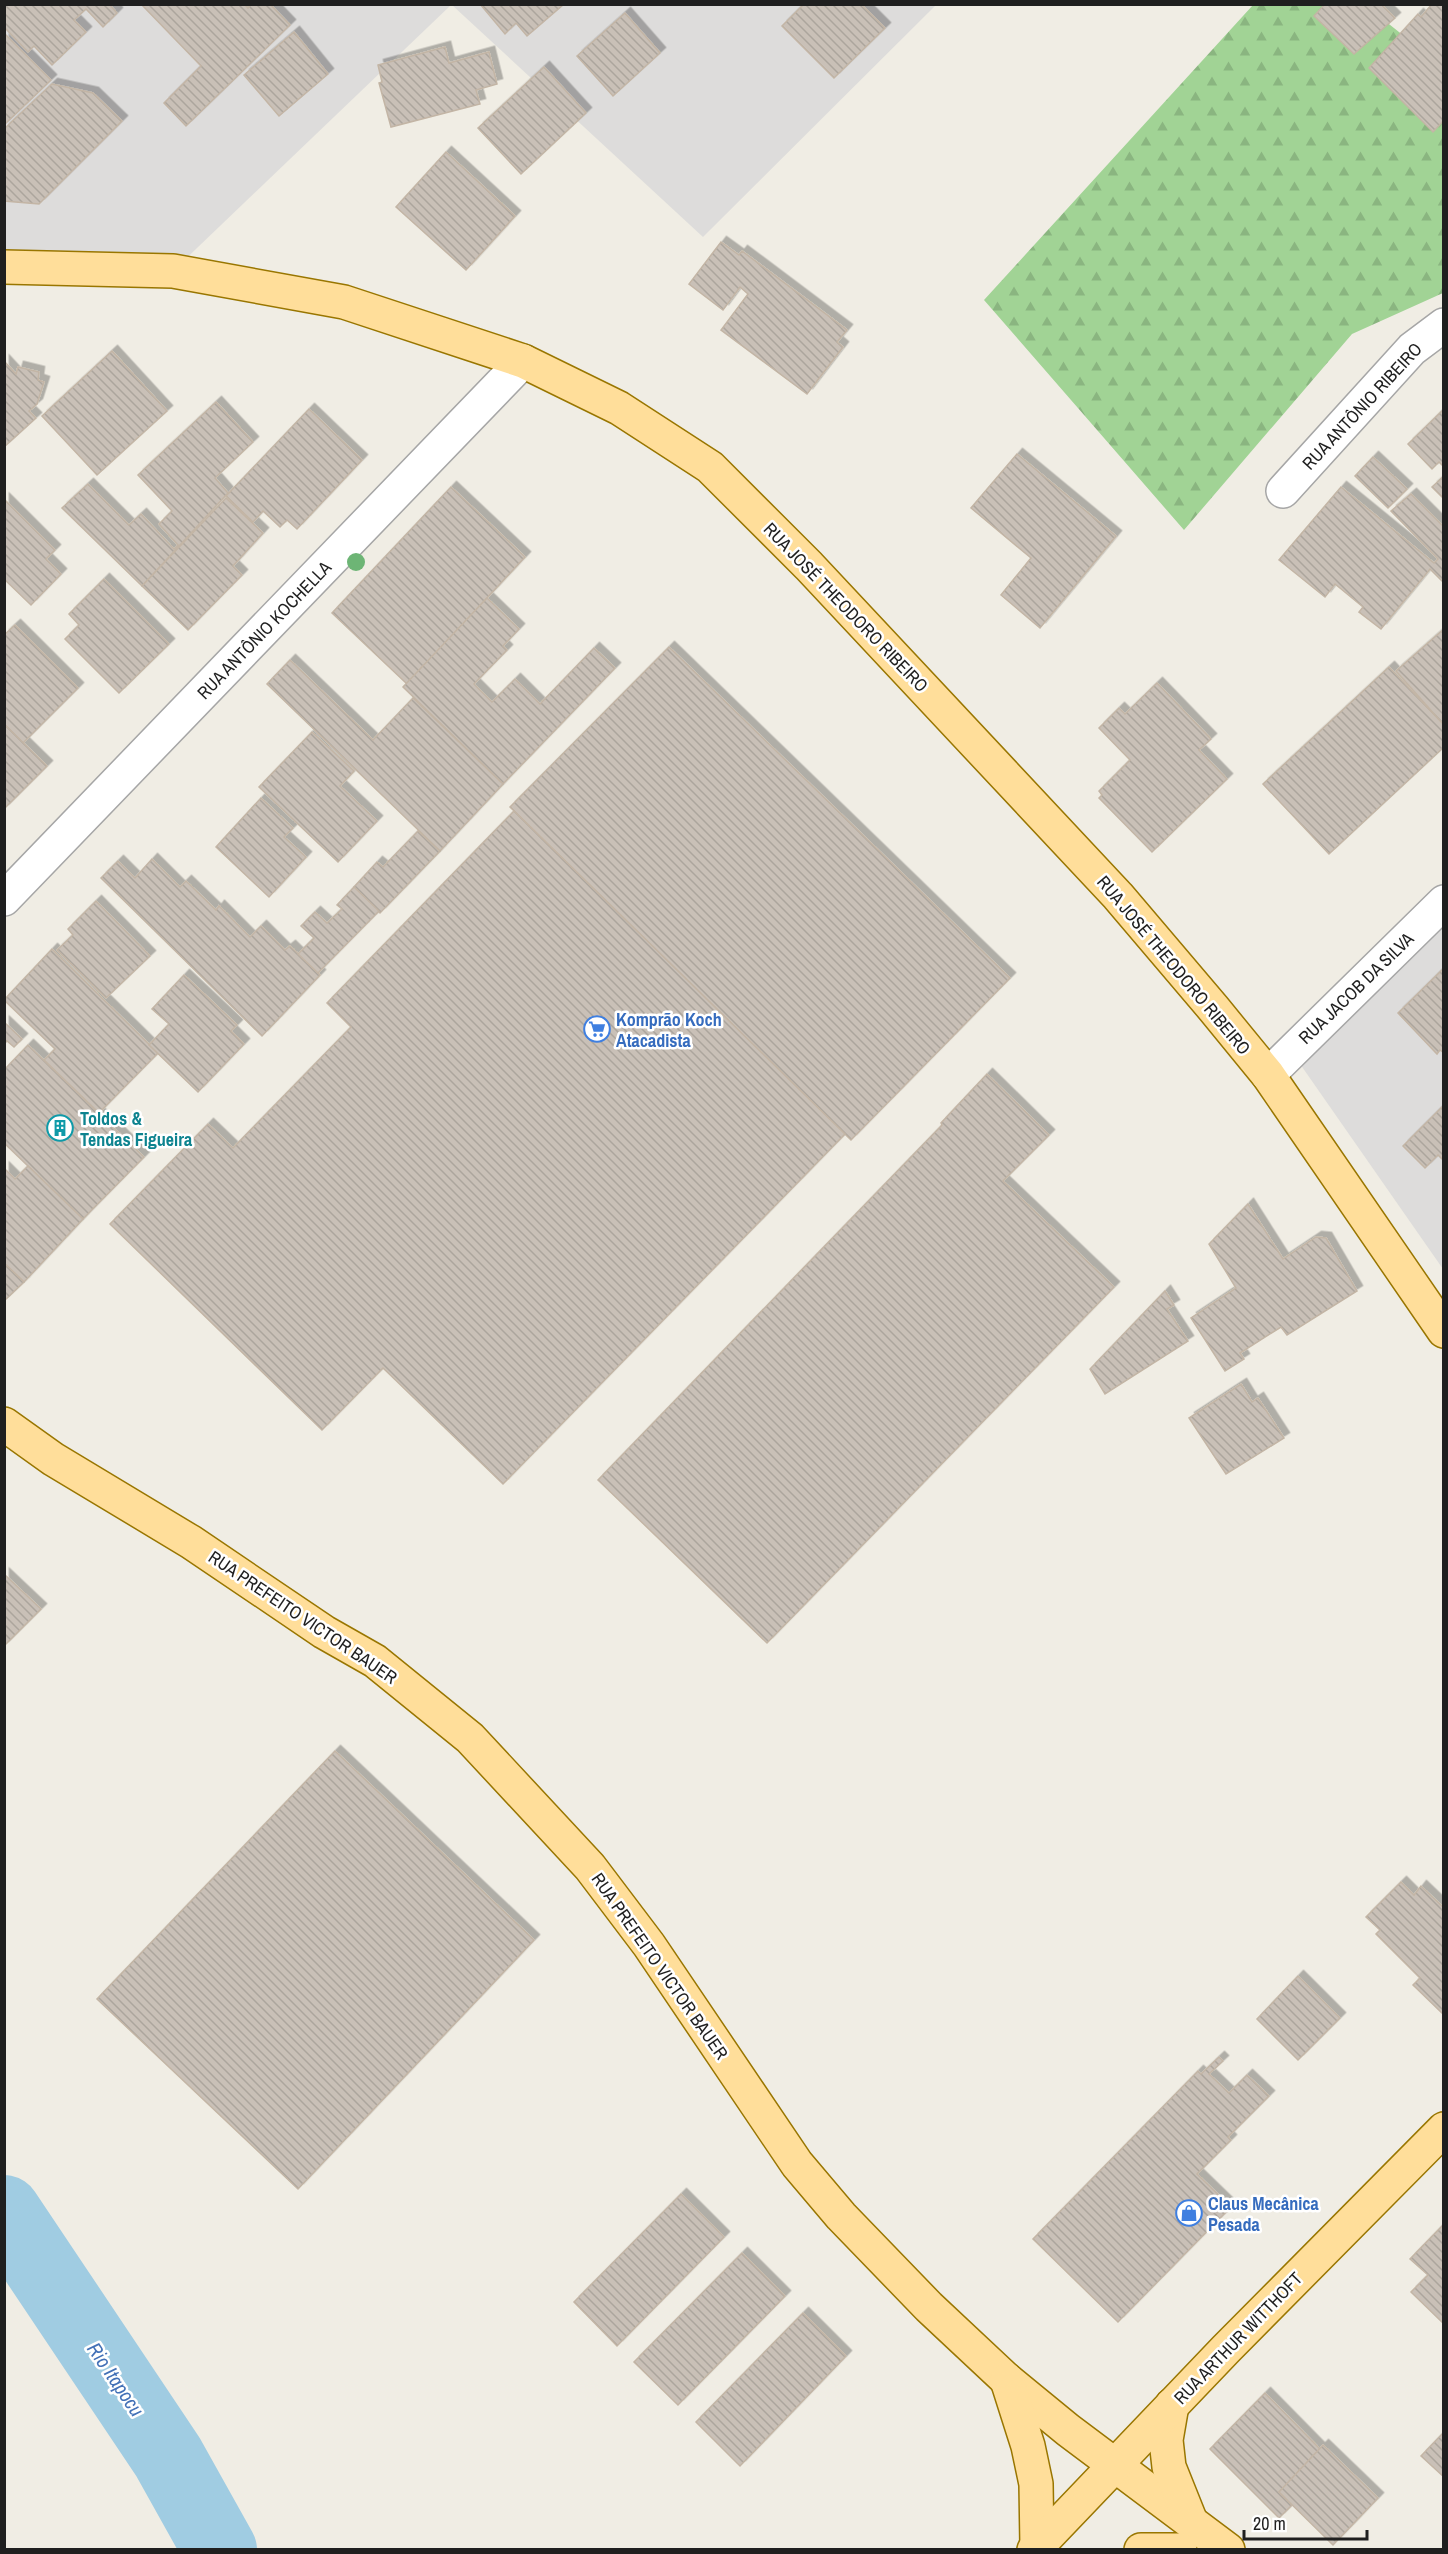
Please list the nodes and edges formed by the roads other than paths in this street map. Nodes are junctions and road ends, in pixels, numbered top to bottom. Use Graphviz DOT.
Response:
graph roads {
  1 [pos="4,267"];
  2 [pos="1443,325"];
  3 [pos="523,361"];
  4 [pos="1283,491"];
  5 [pos="10,882"];
  6 [pos="1443,902"];
  7 [pos="1268,1075"];
  8 [pos="1443,1331"];
  9 [pos="4,1424"];
  10 [pos="1443,2129"];
  11 [pos="1007,2380"];
  12 [pos="1172,2405"];
  13 [pos="1115,2465"];
  14 [pos="1186,2536"];
  15 [pos="1036,2548"];
  16 [pos="1141,2550"];
  17 [pos="1228,2550"];
  1 -- 3 [label="main road, RUA JOSÉ THEODORO RIBEIRO"];
  2 -- 4 [label="street, RUA ANTÔNIO RIBEIRO"];
  3 -- 5 [label="street, RUA ANTÔNIO KOCHELLA"];
  3 -- 7 [label="main road, RUA JOSÉ THEODORO RIBEIRO"];
  6 -- 7 [label="street, RUA JACOB DA SILVA"];
  7 -- 8 [label="main road, RUA JOSÉ THEODORO RIBEIRO"];
  9 -- 11 [label="main road, RUA PREFEITO VICTOR BAUER"];
  10 -- 12 [label="main road, RUA ARTHUR WITTHOFT"];
  11 -- 13 [label="main road, RUA PREFEITO VICTOR BAUER"];
  11 -- 15 [label="main road"];
  12 -- 13 [label="main road, RUA ARTHUR WITTHOFT"];
  12 -- 14 [label="main road"];
  13 -- 14 [label="main road, RUA PREFEITO VICTOR BAUER"];
  13 -- 15 [label="main road, RUA ARTHUR WITTHOFT"];
  14 -- 16 [label="main road"];
  14 -- 17 [label="main road, RUA PREFEITO VICTOR BAUER"];
}
